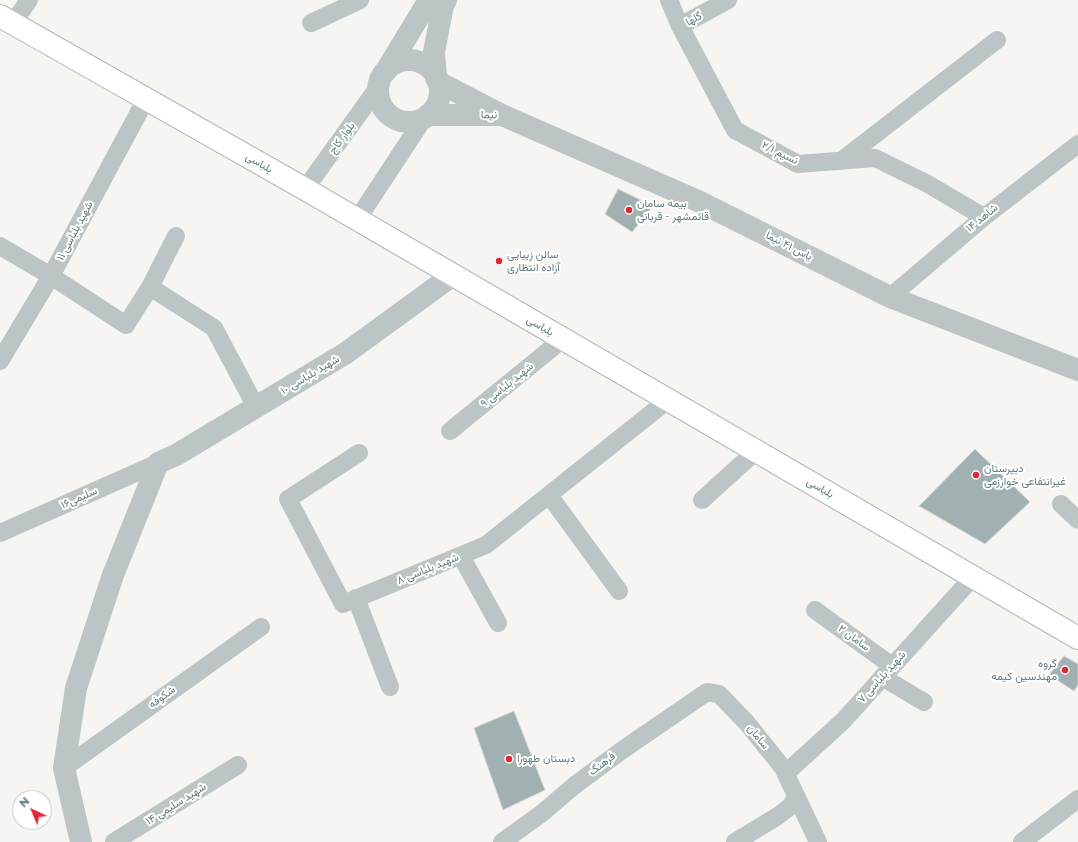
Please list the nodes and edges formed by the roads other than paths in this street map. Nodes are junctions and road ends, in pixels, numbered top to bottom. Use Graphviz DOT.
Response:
graph roads {
  1 [pos="29,0"];
  2 [pos="360,0"];
  3 [pos="429,0"];
  4 [pos="446,0"];
  5 [pos="669,0"];
  6 [pos="728,0"];
  7 [pos="7,19"];
  8 [pos="311,23"];
  9 [pos="680,26"];
  10 [pos="998,40"];
  11 [pos="382,79"];
  12 [pos="437,80"];
  13 [pos="146,99"];
  14 [pos="502,115"];
  15 [pos="426,117"];
  16 [pos="1078,144"];
  17 [pos="841,161"];
  18 [pos="305,189"];
  19 [pos="984,217"];
  20 [pos="357,220"];
  21 [pos="176,236"];
  22 [pos="0,246"];
  23 [pos="453,275"];
  24 [pos="51,276"];
  25 [pos="150,287"];
  26 [pos="890,297"];
  27 [pos="564,339"];
  28 [pos="0,361"];
  29 [pos="1078,370"];
  30 [pos="668,400"];
  31 [pos="256,407"];
  32 [pos="450,431"];
  33 [pos="756,451"];
  34 [pos="359,454"];
  35 [pos="158,463"];
  36 [pos="549,495"];
  37 [pos="702,500"];
  38 [pos="1061,504"];
  39 [pos="1078,520"];
  40 [pos="0,533"];
  41 [pos="461,556"];
  42 [pos="973,577"];
  43 [pos="619,591"];
  44 [pos="356,598"];
  45 [pos="815,610"];
  46 [pos="498,623"];
  47 [pos="261,627"];
  48 [pos="1078,638"];
  49 [pos="887,671"];
  50 [pos="390,687"];
  51 [pos="707,692"];
  52 [pos="924,702"];
  53 [pos="238,765"];
  54 [pos="64,768"];
  55 [pos="786,773"];
  56 [pos="796,795"];
  57 [pos="1078,799"];
  58 [pos="81,842"];
  59 [pos="114,842"];
  60 [pos="502,842"];
  61 [pos="736,842"];
  62 [pos="818,842"];
  63 [pos="1022,842"];
  1 -- 7 [label="street"];
  2 -- 8 [label="street"];
  3 -- 11 [label="street, بلوار کاج"];
  4 -- 12 [label="street"];
  5 -- 9 [label="street, نسیم ۲/۱"];
  6 -- 9 [label="street, گلها"];
  7 -- 13 [label="main road, بلباسی"];
  9 -- 17 [label="street, نسیم ۲/۱"];
  10 -- 17 [label="street"];
  11 -- 12 [label="street"];
  11 -- 15 [label="street"];
  11 -- 18 [label="street, بلوار کاج"];
  12 -- 14 [label="street, نیما"];
  12 -- 15 [label="street"];
  13 -- 18 [label="main road, بلباسی"];
  13 -- 24 [label="street, شهید بلباسی ١١"];
  14 -- 15 [label="street, نیما"];
  14 -- 26 [label="street, یاس ۴۱ نیما"];
  15 -- 20 [label="street"];
  16 -- 19 [label="street, شاهد ۱۴"];
  17 -- 19 [label="street, نسیم ۲/۱"];
  18 -- 20 [label="main road, بلباسی"];
  19 -- 26 [label="street, شاهد ۱۴"];
  20 -- 23 [label="main road, بلباسی"];
  21 -- 25 [label="street"];
  22 -- 24 [label="street"];
  23 -- 27 [label="main road, بلباسی"];
  23 -- 31 [label="street, شهید بلباسی ١٠"];
  24 -- 25 [label="street"];
  24 -- 28 [label="street, شهید بلباسی ١١"];
  25 -- 31 [label="street"];
  26 -- 29 [label="street, یاس ۴۱ نیما"];
  27 -- 30 [label="main road, بلباسی"];
  27 -- 32 [label="street, شهید بلباسی ۹"];
  30 -- 33 [label="main road, بلباسی"];
  30 -- 36 [label="street, شهید بلباسی ۸"];
  31 -- 35 [label="street, شهید بلباسی ١٠"];
  33 -- 37 [label="street"];
  33 -- 42 [label="main road, بلباسی"];
  34 -- 44 [label="street, شهید بلباسی ۸"];
  35 -- 40 [label="street, سلیمی۱۶"];
  35 -- 54 [label="street"];
  36 -- 41 [label="street, شهید بلباسی ۸"];
  36 -- 43 [label="street"];
  38 -- 39 [label="street"];
  41 -- 44 [label="street, شهید بلباسی ۸"];
  41 -- 46 [label="street"];
  42 -- 48 [label="main road, بلباسی"];
  42 -- 49 [label="street, شهید بلباسی ۷"];
  44 -- 50 [label="street"];
  45 -- 49 [label="street, سامان ۲"];
  47 -- 54 [label="street, شکوفه"];
  49 -- 52 [label="street, سامان ۲"];
  49 -- 55 [label="street, شهید بلباسی ۷"];
  51 -- 55 [label="street, سامان"];
  51 -- 60 [label="street, فرهنگ"];
  53 -- 59 [label="street, شهید سلیمی ۱۴"];
  54 -- 58 [label="street"];
  55 -- 56 [label="street, سامان"];
  56 -- 61 [label="street"];
  56 -- 62 [label="street, سامان"];
  57 -- 63 [label="street"];
}
